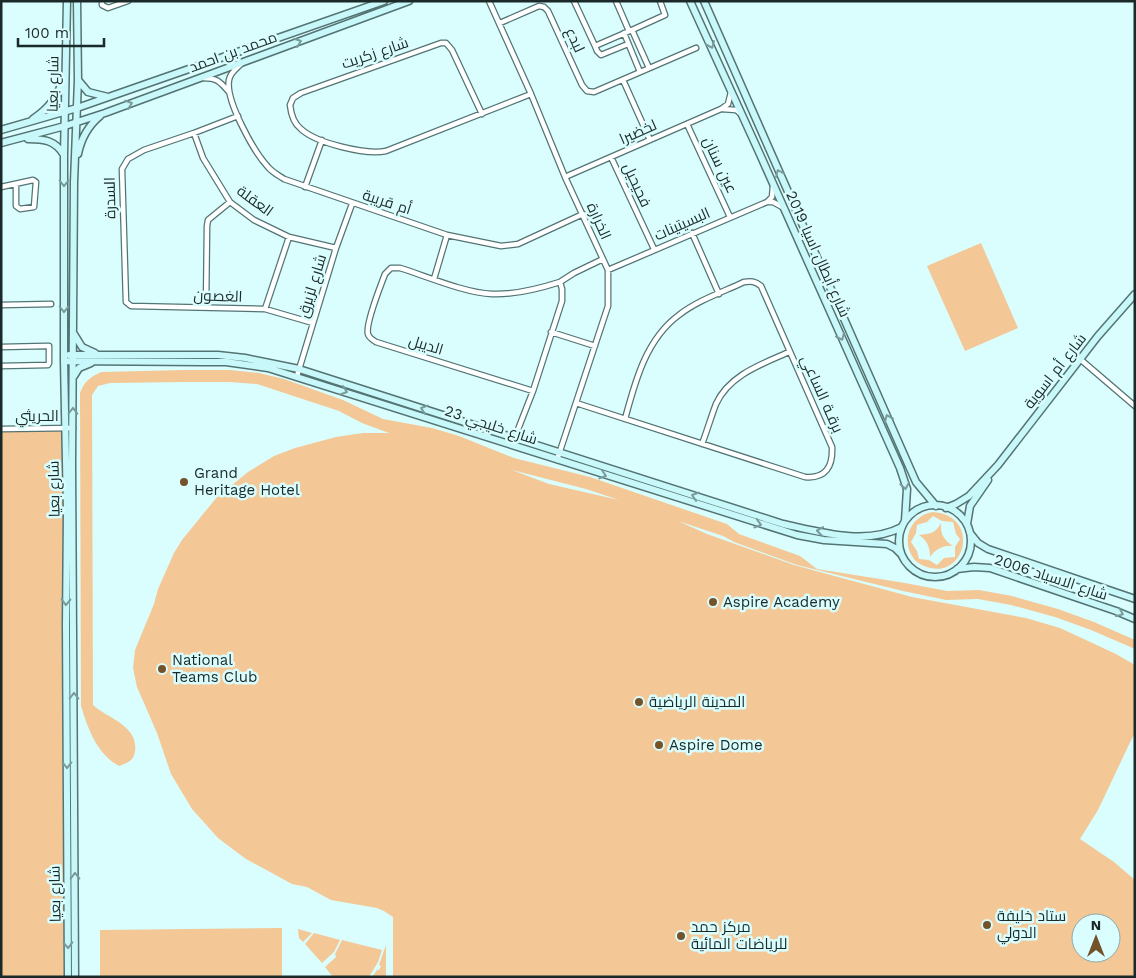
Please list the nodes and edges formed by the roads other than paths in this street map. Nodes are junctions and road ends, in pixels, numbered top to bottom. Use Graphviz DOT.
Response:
graph roads {
  1 [pos="67,1"];
  2 [pos="77,1"];
  3 [pos="102,1"];
  4 [pos="128,1"];
  5 [pos="384,1"];
  6 [pos="409,1"];
  7 [pos="489,1"];
  8 [pos="574,1"];
  9 [pos="616,1"];
  10 [pos="660,1"];
  11 [pos="690,1"];
  12 [pos="704,1"];
  13 [pos="500,23"];
  14 [pos="628,31"];
  15 [pos="628,44"];
  16 [pos="594,46"];
  17 [pos="696,48"];
  18 [pos="244,62"];
  19 [pos="66,67"];
  20 [pos="649,68"];
  21 [pos="640,72"];
  22 [pos="199,78"];
  23 [pos="78,80"];
  24 [pos="624,80"];
  25 [pos="731,90"];
  26 [pos="229,92"];
  27 [pos="531,94"];
  28 [pos="109,97"];
  29 [pos="77,108"];
  30 [pos="721,109"];
  31 [pos="65,112"];
  32 [pos="105,112"];
  33 [pos="482,114"];
  34 [pos="742,114"];
  35 [pos="238,116"];
  36 [pos="76,122"];
  37 [pos="25,124"];
  38 [pos="687,124"];
  39 [pos="64,126"];
  40 [pos="1,130"];
  41 [pos="194,133"];
  42 [pos="19,138"];
  43 [pos="322,140"];
  44 [pos="650,140"];
  45 [pos="1,143"];
  46 [pos="64,155"];
  47 [pos="611,158"];
  48 [pos="75,168"];
  49 [pos="565,177"];
  50 [pos="16,185"];
  51 [pos="773,186"];
  52 [pos="1,187"];
  53 [pos="305,187"];
  54 [pos="230,202"];
  55 [pos="767,202"];
  56 [pos="352,204"];
  57 [pos="784,208"];
  58 [pos="583,214"];
  59 [pos="730,216"];
  60 [pos="692,233"];
  61 [pos="448,235"];
  62 [pos="289,237"];
  63 [pos="336,248"];
  64 [pos="654,250"];
  65 [pos="603,259"];
  66 [pos="608,270"];
  67 [pos="434,279"];
  68 [pos="560,282"];
  69 [pos="719,294"];
  70 [pos="1135,294"];
  71 [pos="124,297"];
  72 [pos="51,304"];
  73 [pos="1,305"];
  74 [pos="206,307"];
  75 [pos="265,309"];
  76 [pos="313,323"];
  77 [pos="73,330"];
  78 [pos="551,332"];
  79 [pos="595,346"];
  80 [pos="1,347"];
  81 [pos="789,352"];
  82 [pos="64,358"];
  83 [pos="73,358"];
  84 [pos="102,359"];
  85 [pos="1080,359"];
  86 [pos="1,366"];
  87 [pos="298,372"];
  88 [pos="73,377"];
  89 [pos="533,391"];
  90 [pos="576,403"];
  91 [pos="1135,406"];
  92 [pos="625,419"];
  93 [pos="69,428"];
  94 [pos="1,429"];
  95 [pos="516,432"];
  96 [pos="702,444"];
  97 [pos="558,456"];
  98 [pos="998,464"];
  99 [pos="936,506"];
  100 [pos="946,508"];
  101 [pos="741,514"];
  102 [pos="904,524"];
  103 [pos="968,529"];
  104 [pos="901,554"];
  105 [pos="957,569"];
  106 [pos="1135,599"];
  107 [pos="1135,619"];
  108 [pos="71,905"];
  109 [pos="68,977"];
  110 [pos="75,977"];
  1 -- 19 [label="main road, شارع بعيا"];
  2 -- 23 [label="main road, شارع بعيا"];
  3 -- 4 [label="street"];
  5 -- 28 [label="main road, محمد بن احمد"];
  18 -- 6 [label="main road, محمد بن احمد, one-way"];
  7 -- 13 [label="street, الخرارة"];
  8 -- 16 [label="street"];
  9 -- 14 [label="street"];
  10 -- 14 [label="street"];
  11 -- 25 [label="main road, شارع أبطال اسيا 2019, one-way"];
  99 -- 12 [label="main road, شارع أبطال اسيا 2019, one-way"];
  13 -- 24 [label="street, لبدع"];
  13 -- 27 [label="street, الخرارة"];
  14 -- 15 [label="street"];
  14 -- 16 [label="street"];
  14 -- 20 [label="street"];
  15 -- 16 [label="street"];
  15 -- 21 [label="street"];
  17 -- 20 [label="street, لبدع"];
  18 -- 22 [label="main road, محمد بن احمد"];
  18 -- 26 [label="street"];
  19 -- 31 [label="main road, شارع بعيا"];
  19 -- 37 [label="main road"];
  20 -- 21 [label="street, لبدع"];
  21 -- 24 [label="street, لبدع"];
  22 -- 26 [label="street"];
  32 -- 22 [label="main road, محمد بن احمد, one-way"];
  23 -- 28 [label="main road"];
  23 -- 29 [label="main road, شارع بعيا"];
  24 -- 44 [label="street"];
  25 -- 30 [label="street"];
  25 -- 34 [label="main road, شارع أبطال اسيا 2019"];
  26 -- 35 [label="street, أم قريبة"];
  27 -- 33 [label="street, شارع زكريت"];
  27 -- 49 [label="street, الخرارة"];
  28 -- 29 [label="main road, محمد بن احمد"];
  29 -- 31 [label="main road, محمد بن احمد"];
  29 -- 36 [label="main road, شارع بعيا"];
  30 -- 34 [label="street"];
  30 -- 38 [label="street, لخضيرا"];
  31 -- 37 [label="main road, محمد بن احمد"];
  31 -- 39 [label="main road, شارع بعيا"];
  32 -- 36 [label="main road, محمد بن احمد"];
  32 -- 48 [label="main road"];
  33 -- 43 [label="street, شارع زكريت"];
  33 -- 43 [label="street, شارع زكريت"];
  34 -- 51 [label="main road, شارع أبطال اسيا 2019"];
  35 -- 41 [label="street, السدرة"];
  35 -- 53 [label="street, أم قريبة"];
  36 -- 39 [label="main road, محمد بن احمد"];
  36 -- 48 [label="main road, شارع بعيا"];
  37 -- 40 [label="main road, محمد بن احمد"];
  38 -- 44 [label="street, لخضيرا"];
  38 -- 59 [label="street, عين سنان"];
  39 -- 42 [label="main road, محمد بن احمد"];
  39 -- 46 [label="main road, شارع بعيا"];
  41 -- 54 [label="street, العقلة"];
  41 -- 71 [label="street, السدرة"];
  42 -- 45 [label="main road, محمد بن احمد"];
  42 -- 46 [label="main road"];
  43 -- 53 [label="street"];
  44 -- 47 [label="street, لخضيرا"];
  46 -- 82 [label="main road, شارع بعيا, one-way"];
  47 -- 49 [label="street, لخضيرا"];
  47 -- 64 [label="street, فحيحيل"];
  48 -- 77 [label="main road, شارع بعيا"];
  49 -- 58 [label="street, الخرارة"];
  50 -- 50 [label="street"];
  50 -- 52 [label="street"];
  51 -- 55 [label="street"];
  51 -- 57 [label="main road, شارع أبطال اسيا 2019"];
  53 -- 56 [label="street, أم قريبة"];
  54 -- 62 [label="street, العقلة"];
  54 -- 74 [label="street"];
  55 -- 57 [label="street"];
  55 -- 59 [label="street, البسيتينات"];
  56 -- 61 [label="street, أم قريبة"];
  56 -- 63 [label="street, شارع لزيرق"];
  57 -- 102 [label="main road, شارع أبطال اسيا 2019, one-way"];
  58 -- 61 [label="street, أم قريبة"];
  58 -- 65 [label="street, الخرارة"];
  59 -- 60 [label="street, البسيتينات"];
  60 -- 64 [label="street, البسيتينات"];
  60 -- 69 [label="street"];
  61 -- 67 [label="street"];
  62 -- 63 [label="street, العقلة"];
  62 -- 75 [label="street"];
  63 -- 76 [label="street, شارع لزيرق"];
  64 -- 66 [label="street, البسيتينات"];
  65 -- 66 [label="street, الخرارة"];
  65 -- 68 [label="street, الديبل"];
  66 -- 79 [label="street, الخرارة"];
  67 -- 68 [label="street, الديبل"];
  67 -- 89 [label="street, الديبل"];
  68 -- 78 [label="street"];
  69 -- 81 [label="street, برقـة الساعي"];
  69 -- 92 [label="street, برقـة الساعي"];
  70 -- 85 [label="main road, شارع أم اسوية"];
  71 -- 74 [label="street, الغصون"];
  72 -- 73 [label="street"];
  74 -- 75 [label="street, الغصون"];
  75 -- 76 [label="street, الغصون"];
  76 -- 87 [label="street, شارع لزيرق"];
  77 -- 83 [label="main road, شارع بعيا"];
  77 -- 84 [label="main road"];
  78 -- 79 [label="street"];
  78 -- 89 [label="street"];
  79 -- 90 [label="street, الخرارة"];
  80 -- 86 [label="street"];
  81 -- 96 [label="street"];
  81 -- 96 [label="street, برقـة الساعي"];
  82 -- 83 [label="main road, شارع خليجي 23"];
  82 -- 93 [label="main road, شارع بعيا"];
  83 -- 84 [label="main road, شارع خليجي 23"];
  83 -- 88 [label="main road, شارع بعيا"];
  84 -- 87 [label="main road, شارع خليجي 23"];
  84 -- 88 [label="main road"];
  85 -- 91 [label="street"];
  85 -- 98 [label="main road, شارع أم اسوية"];
  87 -- 97 [label="main road, شارع خليجي 23"];
  93 -- 88 [label="main road, شارع بعيا, one-way"];
  89 -- 95 [label="street"];
  90 -- 92 [label="street, برقـة الساعي"];
  90 -- 97 [label="street, الخرارة"];
  92 -- 96 [label="street, برقـة الساعي"];
  93 -- 94 [label="street, الحريثي"];
  93 -- 108 [label="main road, شارع بعيا"];
  97 -- 101 [label="main road, شارع خليجي 23"];
  98 -- 100 [label="main road, شارع أم اسوية"];
  98 -- 103 [label="main road, شارع أم اسوية"];
  99 -- 100 [label="main road"];
  99 -- 102 [label="main road"];
  100 -- 103 [label="main road"];
  102 -- 101 [label="main road, شارع خليجي 23, one-way"];
  101 -- 104 [label="main road, شارع خليجي 23, one-way"];
  102 -- 104 [label="main road"];
  103 -- 105 [label="main road"];
  103 -- 106 [label="main road, شارع الاسياد 2006"];
  104 -- 105 [label="main road"];
  105 -- 107 [label="main road, شارع الاسياد 2006, one-way"];
  108 -- 109 [label="main road, شارع بعيا, one-way"];
  108 -- 110 [label="main road, شارع بعيا"];
}
